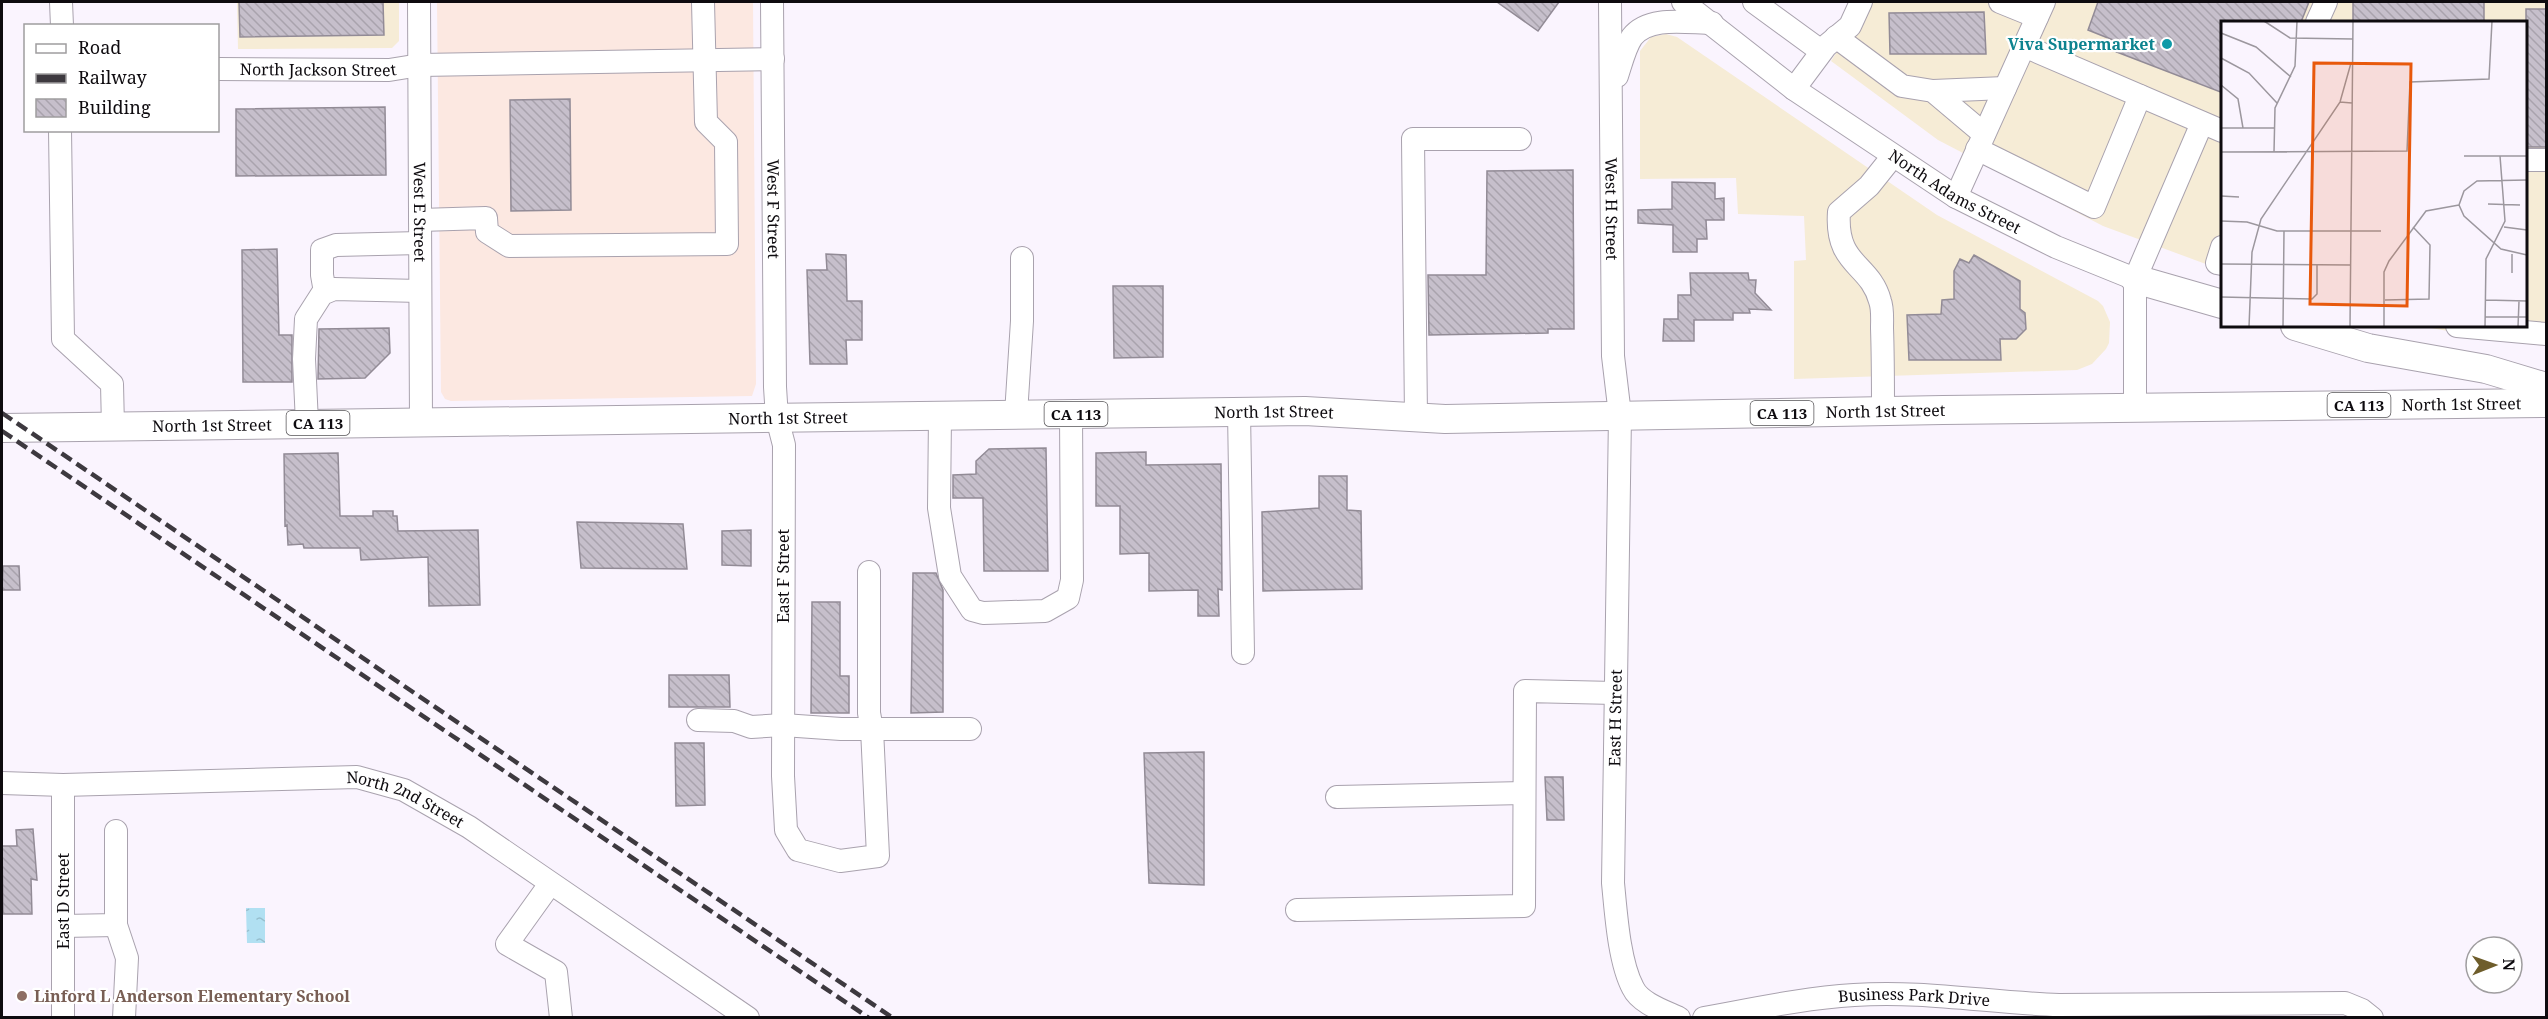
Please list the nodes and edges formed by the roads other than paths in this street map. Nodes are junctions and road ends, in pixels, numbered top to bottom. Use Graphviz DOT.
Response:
graph roads {
  1 [pos="61,2"];
  2 [pos="419,2"];
  3 [pos="703,2"];
  4 [pos="772,2"];
  5 [pos="1610,2"];
  6 [pos="1683,2"];
  7 [pos="1754,2"];
  8 [pos="1861,2"];
  9 [pos="2000,2"];
  10 [pos="2326,2"];
  11 [pos="2040,9"];
  12 [pos="2317,21"];
  13 [pos="62,24"];
  14 [pos="1712,24"];
  15 [pos="1829,44"];
  16 [pos="2024,46"];
  17 [pos="773,59"];
  18 [pos="704,60"];
  19 [pos="420,65"];
  20 [pos="219,69"];
  21 [pos="2005,88"];
  22 [pos="1612,89"];
  23 [pos="1794,89"];
  24 [pos="1933,91"];
  25 [pos="2140,96"];
  26 [pos="2212,127"];
  27 [pos="60,132"];
  28 [pos="1520,139"];
  29 [pos="1981,142"];
  30 [pos="1893,156"];
  31 [pos="2527,160"];
  32 [pos="2547,160"];
  33 [pos="1956,197"];
  34 [pos="420,220"];
  35 [pos="420,243"];
  36 [pos="2221,252"];
  37 [pos="1022,258"];
  38 [pos="2221,264"];
  39 [pos="2135,279"];
  40 [pos="420,291"];
  41 [pos="325,292"];
  42 [pos="2221,303"];
  43 [pos="2298,327"];
  44 [pos="2468,327"];
  45 [pos="2547,334"];
  46 [pos="2547,387"];
  47 [pos="2547,404"];
  48 [pos="2135,409"];
  49 [pos="1883,411"];
  50 [pos="1239,412"];
  51 [pos="1016,414"];
  52 [pos="1071,414"];
  53 [pos="1620,415"];
  54 [pos="940,416"];
  55 [pos="1416,417"];
  56 [pos="777,418"];
  57 [pos="421,421"];
  58 [pos="307,423"];
  59 [pos="113,426"];
  60 [pos="2,428"];
  61 [pos="869,572"];
  62 [pos="1243,653"];
  63 [pos="1615,693"];
  64 [pos="698,720"];
  65 [pos="872,729"];
  66 [pos="970,729"];
  67 [pos="783,730"];
  68 [pos="2,783"];
  69 [pos="63,785"];
  70 [pos="1524,793"];
  71 [pos="1337,797"];
  72 [pos="116,831"];
  73 [pos="550,884"];
  74 [pos="1298,910"];
  75 [pos="116,925"];
  76 [pos="63,926"];
  77 [pos="1940,1007"];
  78 [pos="2253,1010"];
  79 [pos="1777,1011"];
  80 [pos="63,1017"];
  81 [pos="124,1017"];
  82 [pos="561,1017"];
  83 [pos="748,1017"];
  84 [pos="1679,1017"];
  85 [pos="1704,1017"];
  86 [pos="2372,1017"];
  1 -- 13 [label="street"];
  2 -- 19 [label="street, West E Street"];
  3 -- 18 [label="street"];
  4 -- 17 [label="street, West F Street"];
  5 -- 22 [label="street, West H Street"];
  6 -- 14 [label="street, North Adams Street"];
  7 -- 15 [label="street"];
  8 -- 15 [label="street"];
  9 -- 11 [label="street"];
  10 -- 12 [label="street"];
  11 -- 16 [label="street"];
  14 -- 22 [label="street"];
  14 -- 23 [label="street, North Adams Street"];
  15 -- 23 [label="street"];
  15 -- 24 [label="street"];
  16 -- 21 [label="street"];
  16 -- 25 [label="street"];
  17 -- 18 [label="street, North Jackson Street"];
  17 -- 56 [label="street, West F Street"];
  18 -- 19 [label="street, North Jackson Street"];
  18 -- 34 [label="street"];
  19 -- 20 [label="street, North Jackson Street"];
  19 -- 34 [label="street, West E Street"];
  21 -- 24 [label="street"];
  21 -- 29 [label="street"];
  22 -- 53 [label="street, West H Street"];
  23 -- 30 [label="street, North Adams Street"];
  24 -- 29 [label="street"];
  25 -- 26 [label="street"];
  25 -- 29 [label="street"];
  26 -- 39 [label="street"];
  27 -- 59 [label="street"];
  28 -- 55 [label="street"];
  29 -- 33 [label="street"];
  30 -- 33 [label="street, North Adams Street"];
  30 -- 49 [label="street"];
  31 -- 32 [label="street"];
  33 -- 39 [label="street, North Adams Street"];
  34 -- 35 [label="street, West E Street"];
  35 -- 40 [label="street, West E Street"];
  35 -- 41 [label="street"];
  36 -- 38 [label="street"];
  37 -- 51 [label="street"];
  39 -- 42 [label="main road"];
  39 -- 48 [label="street"];
  40 -- 41 [label="street"];
  40 -- 57 [label="street, West E Street"];
  41 -- 58 [label="street"];
  43 -- 46 [label="main road"];
  44 -- 45 [label="street"];
  47 -- 48 [label="main road, North 1st Street / CA 113"];
  48 -- 49 [label="main road, North 1st Street / CA 113"];
  49 -- 53 [label="main road, North 1st Street / CA 113"];
  50 -- 52 [label="main road, North 1st Street / CA 113"];
  50 -- 55 [label="main road, North 1st Street / CA 113"];
  50 -- 62 [label="street"];
  51 -- 52 [label="main road, North 1st Street / CA 113"];
  51 -- 54 [label="main road, North 1st Street / CA 113"];
  52 -- 54 [label="street"];
  53 -- 55 [label="main road, North 1st Street / CA 113"];
  53 -- 63 [label="street, East H Street"];
  54 -- 56 [label="main road, North 1st Street / CA 113"];
  56 -- 57 [label="main road, North 1st Street / CA 113"];
  56 -- 67 [label="street, East F Street"];
  57 -- 58 [label="main road, North 1st Street / CA 113"];
  58 -- 59 [label="main road, North 1st Street / CA 113"];
  59 -- 60 [label="main road, North 1st Street / CA 113"];
  61 -- 65 [label="street"];
  63 -- 70 [label="street"];
  63 -- 84 [label="street, East H Street"];
  64 -- 67 [label="street"];
  65 -- 66 [label="street"];
  65 -- 67 [label="street"];
  65 -- 67 [label="street, East F Street"];
  68 -- 69 [label="street, North 2nd Street"];
  69 -- 73 [label="street, North 2nd Street"];
  69 -- 76 [label="street, East D Street"];
  70 -- 71 [label="street"];
  70 -- 74 [label="street"];
  72 -- 75 [label="street"];
  73 -- 82 [label="street"];
  73 -- 83 [label="street, North 2nd Street"];
  75 -- 76 [label="street"];
  75 -- 81 [label="street"];
  76 -- 80 [label="street, East D Street"];
  77 -- 78 [label="street, Business Park Drive"];
  77 -- 79 [label="street, Business Park Drive"];
  78 -- 86 [label="street, Business Park Drive"];
  79 -- 85 [label="street, Business Park Drive"];
}
